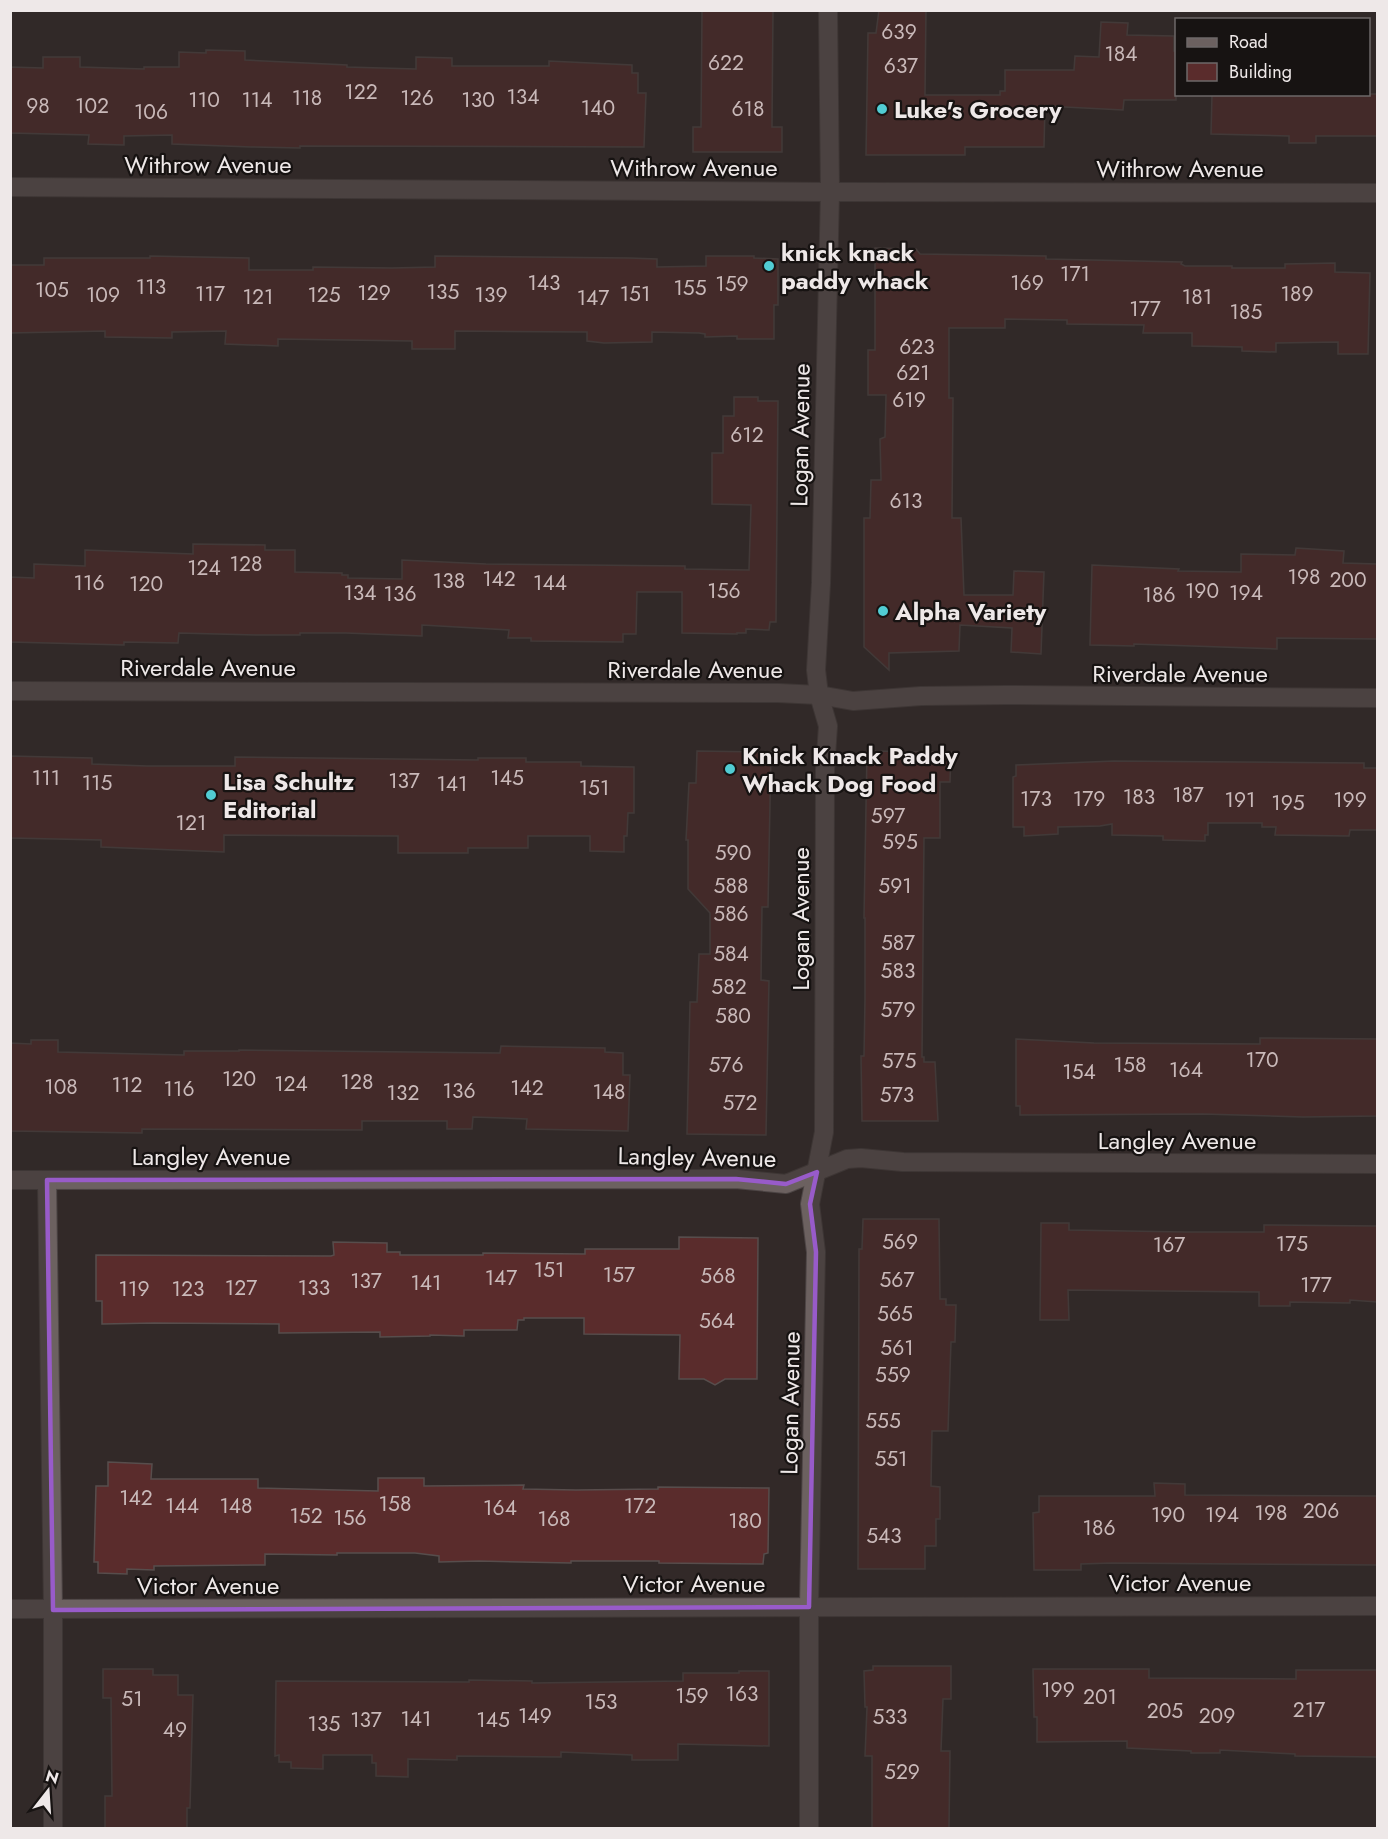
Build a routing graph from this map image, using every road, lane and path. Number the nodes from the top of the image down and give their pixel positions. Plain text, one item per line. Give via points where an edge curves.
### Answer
1 (828, 10) edge
2 (10, 187) edge
3 (830, 192) junction
4 (1377, 193) edge
5 (10, 691) edge
6 (819, 695) junction
7 (1377, 698) edge
8 (1377, 1164) edge
9 (817, 1172) junction
10 (10, 1180) edge
11 (47, 1180) junction
12 (809, 1606) junction
13 (1377, 1606) edge
14 (10, 1610) edge
15 (53, 1610) junction
16 (53, 1828) edge
17 (809, 1828) edge

1 - 3 street, Logan Avenue
2 - 3 street, Withrow Avenue
3 - 4 street, Withrow Avenue
3 - 6 street, Logan Avenue via 816,670
5 - 6 street, Riverdale Avenue
6 - 7 street, Riverdale Avenue via 853,701 995,695
6 - 9 street, Logan Avenue via 828,726 824,1132
8 - 9 street, Langley Avenue via 903,1162 861,1158 847,1159
9 - 11 street, Langley Avenue via 786,1184 736,1179
9 - 12 street, Logan Avenue via 810,1204 816,1252
10 - 11 street, Langley Avenue
11 - 15 street
12 - 13 street, Victor Avenue
12 - 15 street, Victor Avenue
12 - 17 street, Logan Avenue
14 - 15 street, Victor Avenue
15 - 16 street

